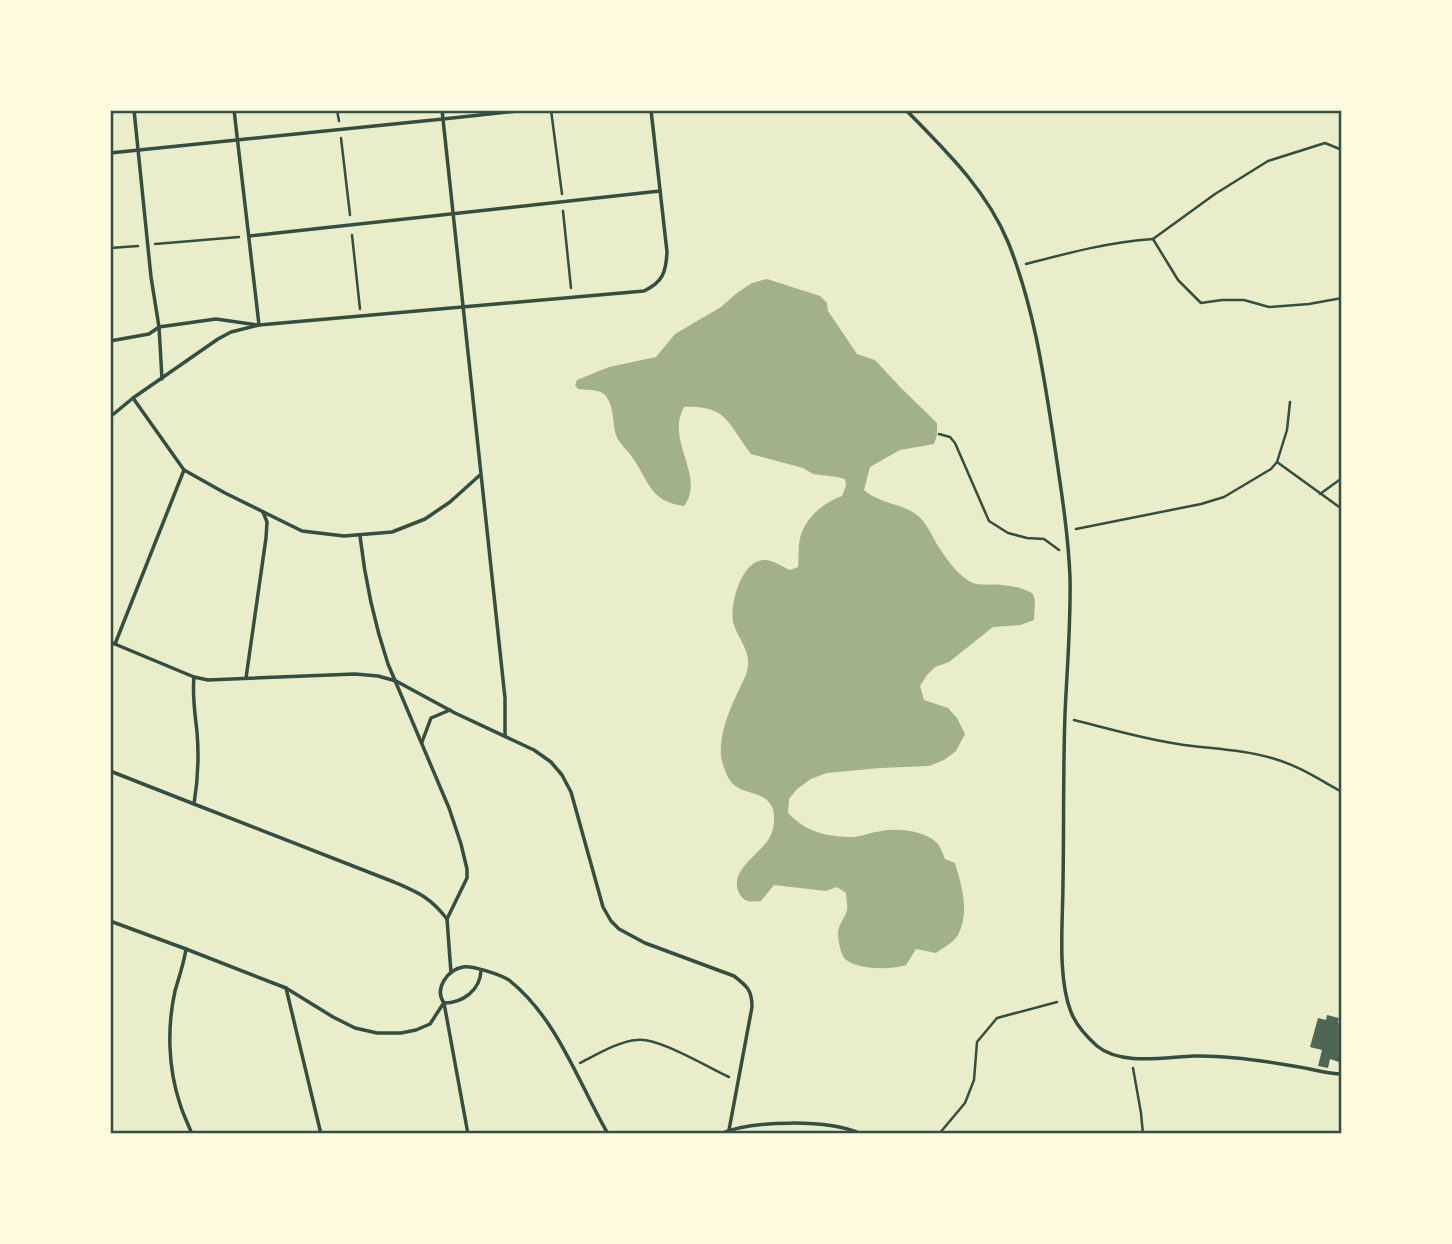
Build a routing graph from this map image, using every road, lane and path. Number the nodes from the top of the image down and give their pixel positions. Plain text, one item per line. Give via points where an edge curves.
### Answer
1 (134, 110) edge
2 (234, 110) edge
3 (442, 110) edge
4 (527, 110) edge
5 (551, 110) edge
6 (651, 110) edge
7 (905, 110) edge
8 (443, 119) junction
9 (340, 129) junction
10 (237, 139) junction
11 (137, 149) junction
12 (1342, 150) edge
13 (110, 153) edge
14 (660, 191) junction
15 (562, 201) junction
16 (454, 213) junction
17 (351, 225) junction
18 (249, 236) junction
19 (1153, 239) junction
20 (148, 245) junction
21 (110, 248) edge
22 (1017, 267) junction
23 (572, 298) junction
24 (1342, 298) edge
25 (464, 308) junction
26 (361, 317) junction
27 (259, 325) junction
28 (159, 327) junction
29 (110, 341) edge
30 (162, 379) junction
31 (133, 398) junction
32 (1290, 402) dead end
33 (110, 417) edge
34 (939, 434) dead end
35 (1277, 462) junction
36 (184, 470) junction
37 (481, 475) junction
38 (1342, 478) edge
39 (1320, 494) junction
40 (1342, 509) edge
41 (262, 512) junction
42 (1066, 531) junction
43 (360, 536) junction
44 (1068, 557) junction
45 (113, 643) edge
46 (194, 677) junction
47 (246, 678) junction
48 (396, 681) junction
49 (450, 710) junction
50 (1065, 717) junction
51 (505, 736) junction
52 (422, 742) junction
53 (110, 771) edge
54 (1342, 793) edge
55 (194, 804) junction
56 (447, 919) junction
57 (110, 921) edge
58 (186, 949) junction
59 (481, 971) junction
60 (451, 972) junction
61 (286, 988) junction
62 (1068, 1000) junction
63 (444, 1003) junction
64 (1131, 1058) junction
65 (573, 1067) junction
66 (1342, 1074) edge
67 (738, 1081) junction
68 (729, 1130) junction
69 (192, 1134) edge
70 (321, 1134) edge
71 (468, 1134) edge
72 (608, 1134) edge
73 (720, 1134) edge
74 (861, 1134) edge
75 (939, 1134) edge
76 (1143, 1134) edge

1 - 11 lane
2 - 10 lane
3 - 8 lane
4 - 8 lane
5 - 15 path
6 - 14 lane
7 - 22 lane via 965,171 989,205
8 - 9 lane
8 - 16 lane
9 - 10 lane
9 - 17 path
10 - 11 lane
10 - 18 lane
11 - 13 lane
11 - 20 lane
12 - 19 path via 1325,143 1268,161
14 - 15 lane
14 - 23 lane via 667,264 655,286
15 - 16 lane
15 - 23 path
16 - 17 lane
16 - 25 lane
17 - 18 lane
17 - 26 path
18 - 20 path
18 - 27 lane
19 - 22 path via 1098,246
19 - 24 path via 1178,280 1201,303 1244,300 1269,307
20 - 21 path
20 - 28 lane
22 - 42 lane via 1035,328
23 - 25 lane
25 - 26 lane
25 - 37 lane
26 - 27 lane
27 - 28 lane via 216,319
27 - 30 lane via 231,332
28 - 29 lane via 149,334
28 - 30 lane
30 - 31 lane
31 - 33 lane
31 - 36 lane
32 - 35 path
34 - 44 path via 955,443 989,522 1009,533 1044,539
35 - 39 path
35 - 42 path via 1224,497
36 - 41 lane
36 - 45 lane
37 - 43 lane via 425,519 393,532
37 - 51 lane
38 - 39 path
39 - 40 path
41 - 43 lane via 302,531
41 - 47 lane via 266,538
42 - 44 lane
43 - 48 lane via 372,611
44 - 50 lane
45 - 46 lane
46 - 47 lane
46 - 55 lane via 198,779
47 - 48 lane via 355,674
48 - 49 lane
48 - 52 lane
49 - 51 lane
49 - 52 lane via 431,718
50 - 54 path via 1181,745 1274,758
50 - 62 lane via 1062,928
51 - 67 lane via 534,750 562,775 571,792 603,907 614,924 645,943 734,976 746,985 752,1007
52 - 56 lane via 467,869
53 - 55 lane
55 - 56 lane via 425,896
56 - 60 lane
57 - 58 lane
58 - 61 lane
58 - 69 lane via 171,1017 170,1046 173,1077
59 - 60 lane via 462,967
59 - 63 lane via 475,990 465,998
59 - 65 lane via 507,979 525,995 546,1020
60 - 63 lane via 440,986
61 - 63 lane via 355,1028 377,1033 401,1033 430,1024
61 - 70 lane
62 - 64 lane via 1071,1014 1100,1049
62 - 75 path via 997,1018 977,1042 974,1080 965,1103
63 - 71 lane
64 - 66 lane via 1210,1057
64 - 76 path
65 - 67 path via 638,1039 664,1045
65 - 72 lane
67 - 68 lane
68 - 73 lane
68 - 74 lane via 809,1122

